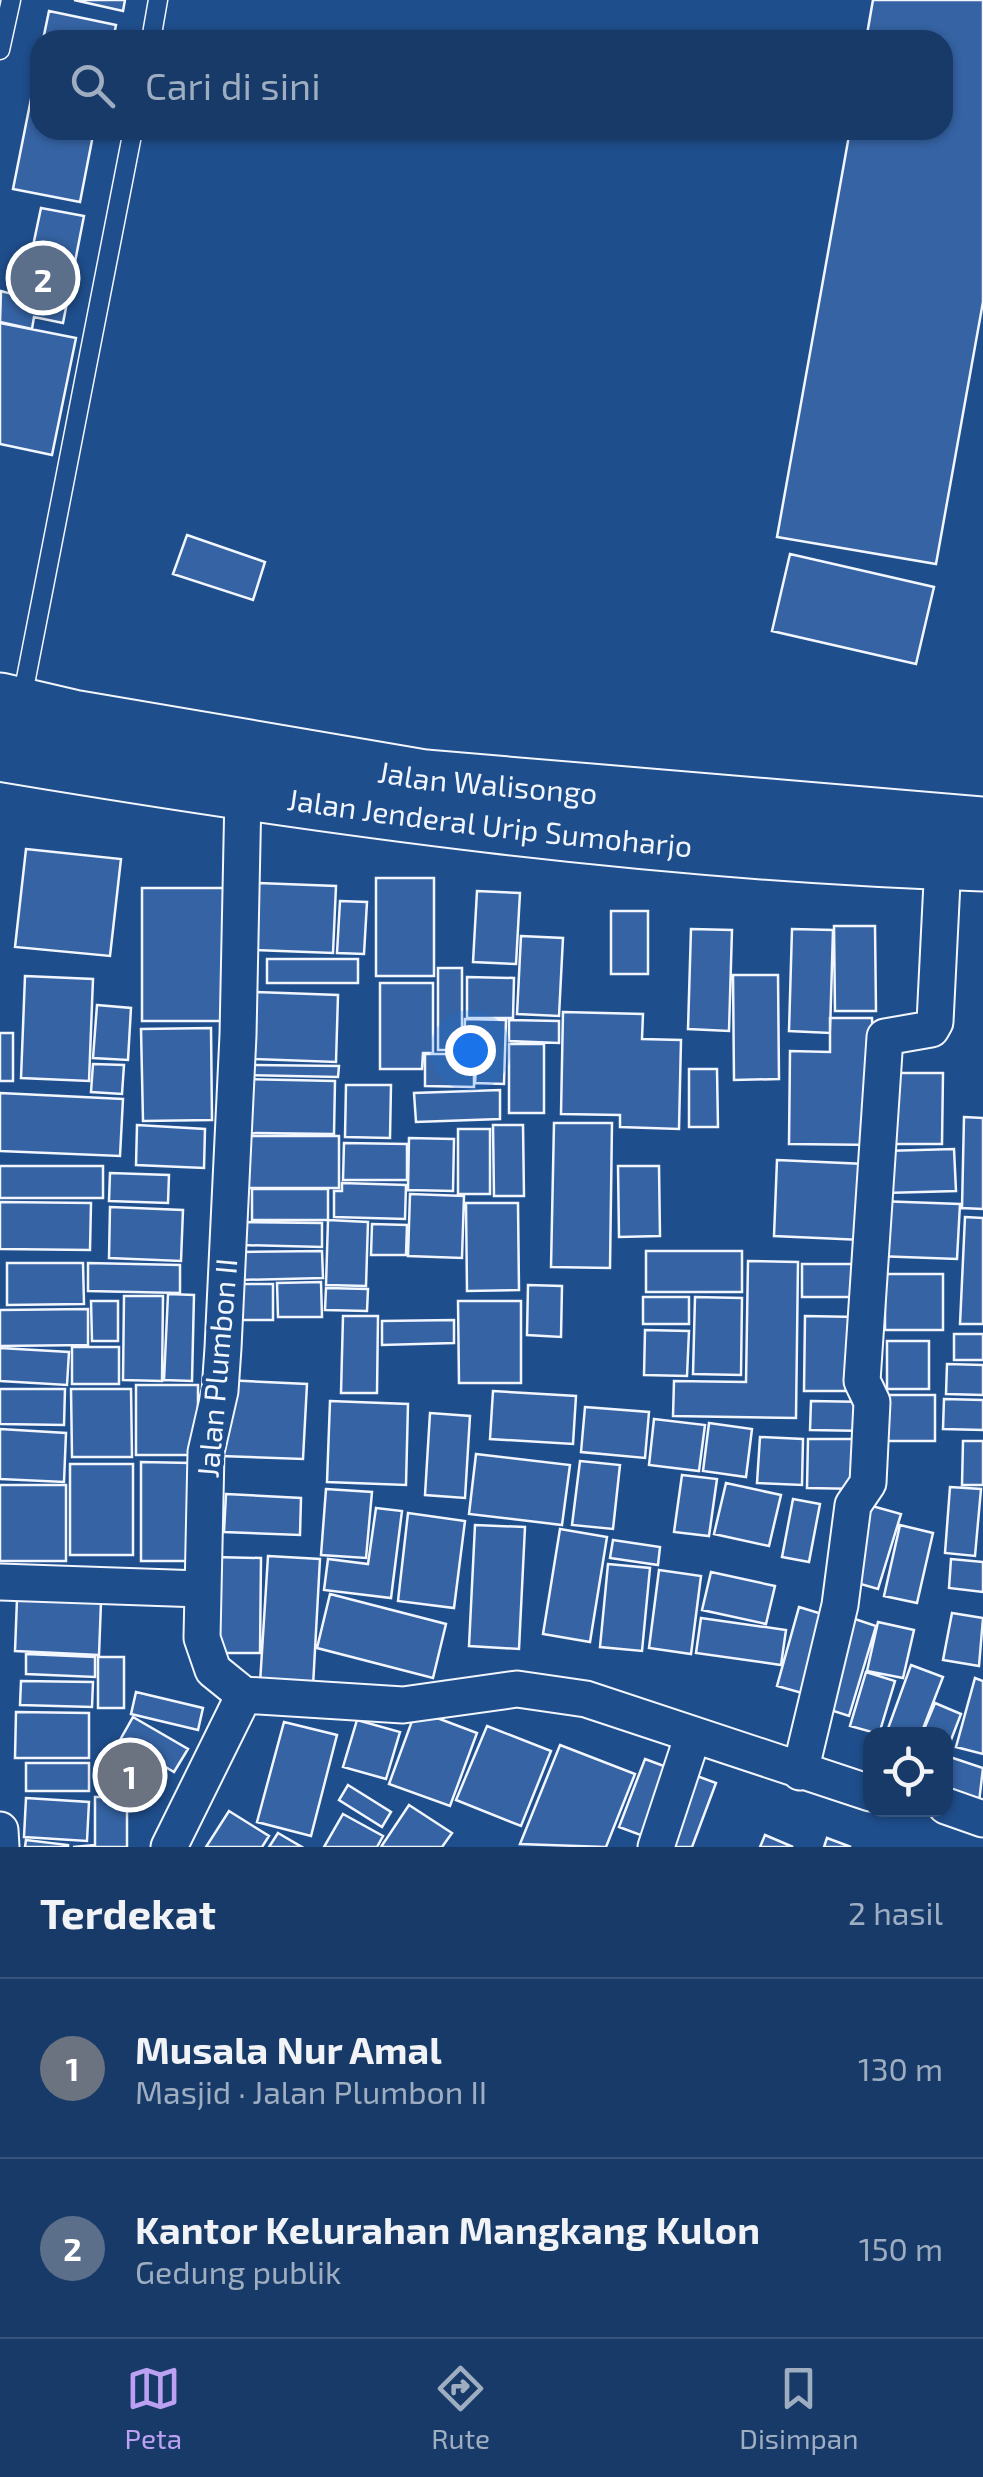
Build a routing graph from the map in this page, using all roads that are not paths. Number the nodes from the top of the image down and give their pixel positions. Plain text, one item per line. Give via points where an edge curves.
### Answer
1 (11, 0) edge
2 (158, 0) edge
3 (152, 30) edge
4 (0, 50) edge
5 (131, 140) edge
6 (7, 720) edge
7 (243, 794) junction
8 (525, 808) junction
9 (983, 825) edge
10 (963, 863) edge
11 (0, 1582) edge
12 (201, 1589) junction
13 (244, 1695) junction
14 (693, 1736) junction
15 (800, 1772) junction
16 (863, 1791) edge
17 (953, 1808) edge
18 (983, 1819) edge
19 (0, 1830) edge
20 (1, 1847) edge
21 (168, 1847) edge
22 (656, 1847) edge

1 - 4 lane
2 - 3 lane
5 - 6 lane
6 - 7 highway, Jalan Jenderal Urip Sumoharjo
6 - 8 highway, Jalan Walisongo via 425,778
7 - 8 highway, Jalan Jenderal Urip Sumoharjo
7 - 12 street, Jalan Plumbon II via 223,1348 206,1452
8 - 9 highway, Jalan Walisongo
8 - 10 highway, Jalan Jenderal Urip Sumoharjo via 820,858
10 - 15 street via 935,1022 918,1033 885,1036 862,1381 872,1402 868,1483 853,1505 840,1606
11 - 12 street
12 - 13 street, Jalan Plumbon II via 204,1652 213,1670
13 - 14 street via 403,1705 538,1690 586,1699
13 - 21 street
14 - 15 street
14 - 22 street
15 - 16 street
17 - 18 street
19 - 20 street

